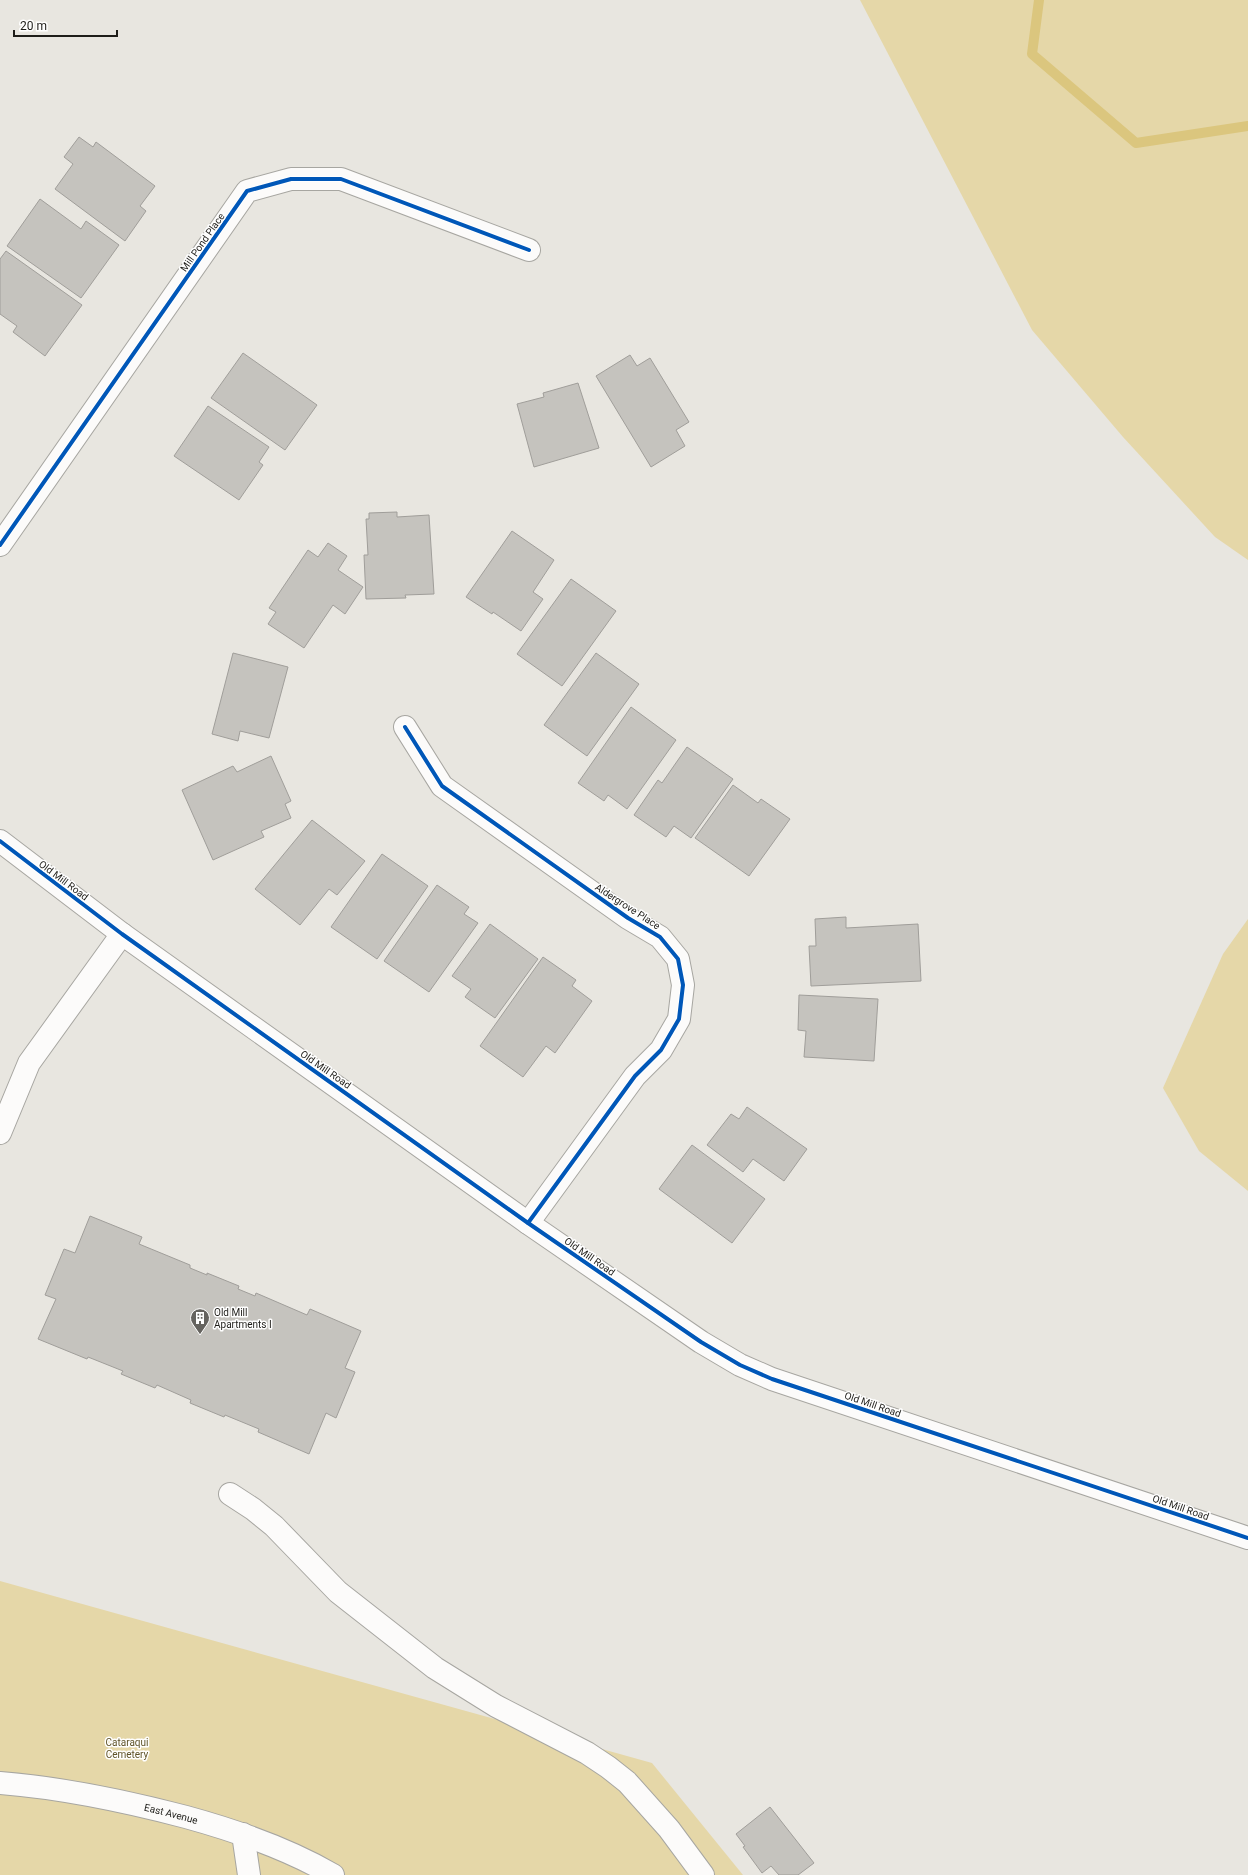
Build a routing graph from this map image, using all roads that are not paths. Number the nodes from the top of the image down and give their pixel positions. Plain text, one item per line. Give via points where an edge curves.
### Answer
1 (529, 250) dead end
2 (0, 546) edge
3 (405, 727) dead end
4 (0, 841) edge
5 (122, 934) junction
6 (0, 1133) edge
7 (528, 1223) junction
8 (230, 1494) dead end
9 (1248, 1538) edge
10 (0, 1783) edge
11 (243, 1834) junction
12 (249, 1875) edge
13 (333, 1875) edge
14 (703, 1875) edge

1 - 2 street, Mill Pond Place via 341,179 291,179 247,191
3 - 7 street, Aldergrove Place via 442,786 628,918 660,937 678,958 683,985 678,1019 661,1050 635,1076
4 - 5 street, Old Mill Road
5 - 6 street via 29,1063
5 - 7 street, Old Mill Road
7 - 9 street, Old Mill Road via 701,1342 740,1365
8 - 14 street via 274,1526 338,1592 407,1647 465,1688 587,1753 627,1782 669,1829
10 - 11 street, East Avenue via 97,1796
11 - 12 street
11 - 13 street, East Avenue via 286,1851

